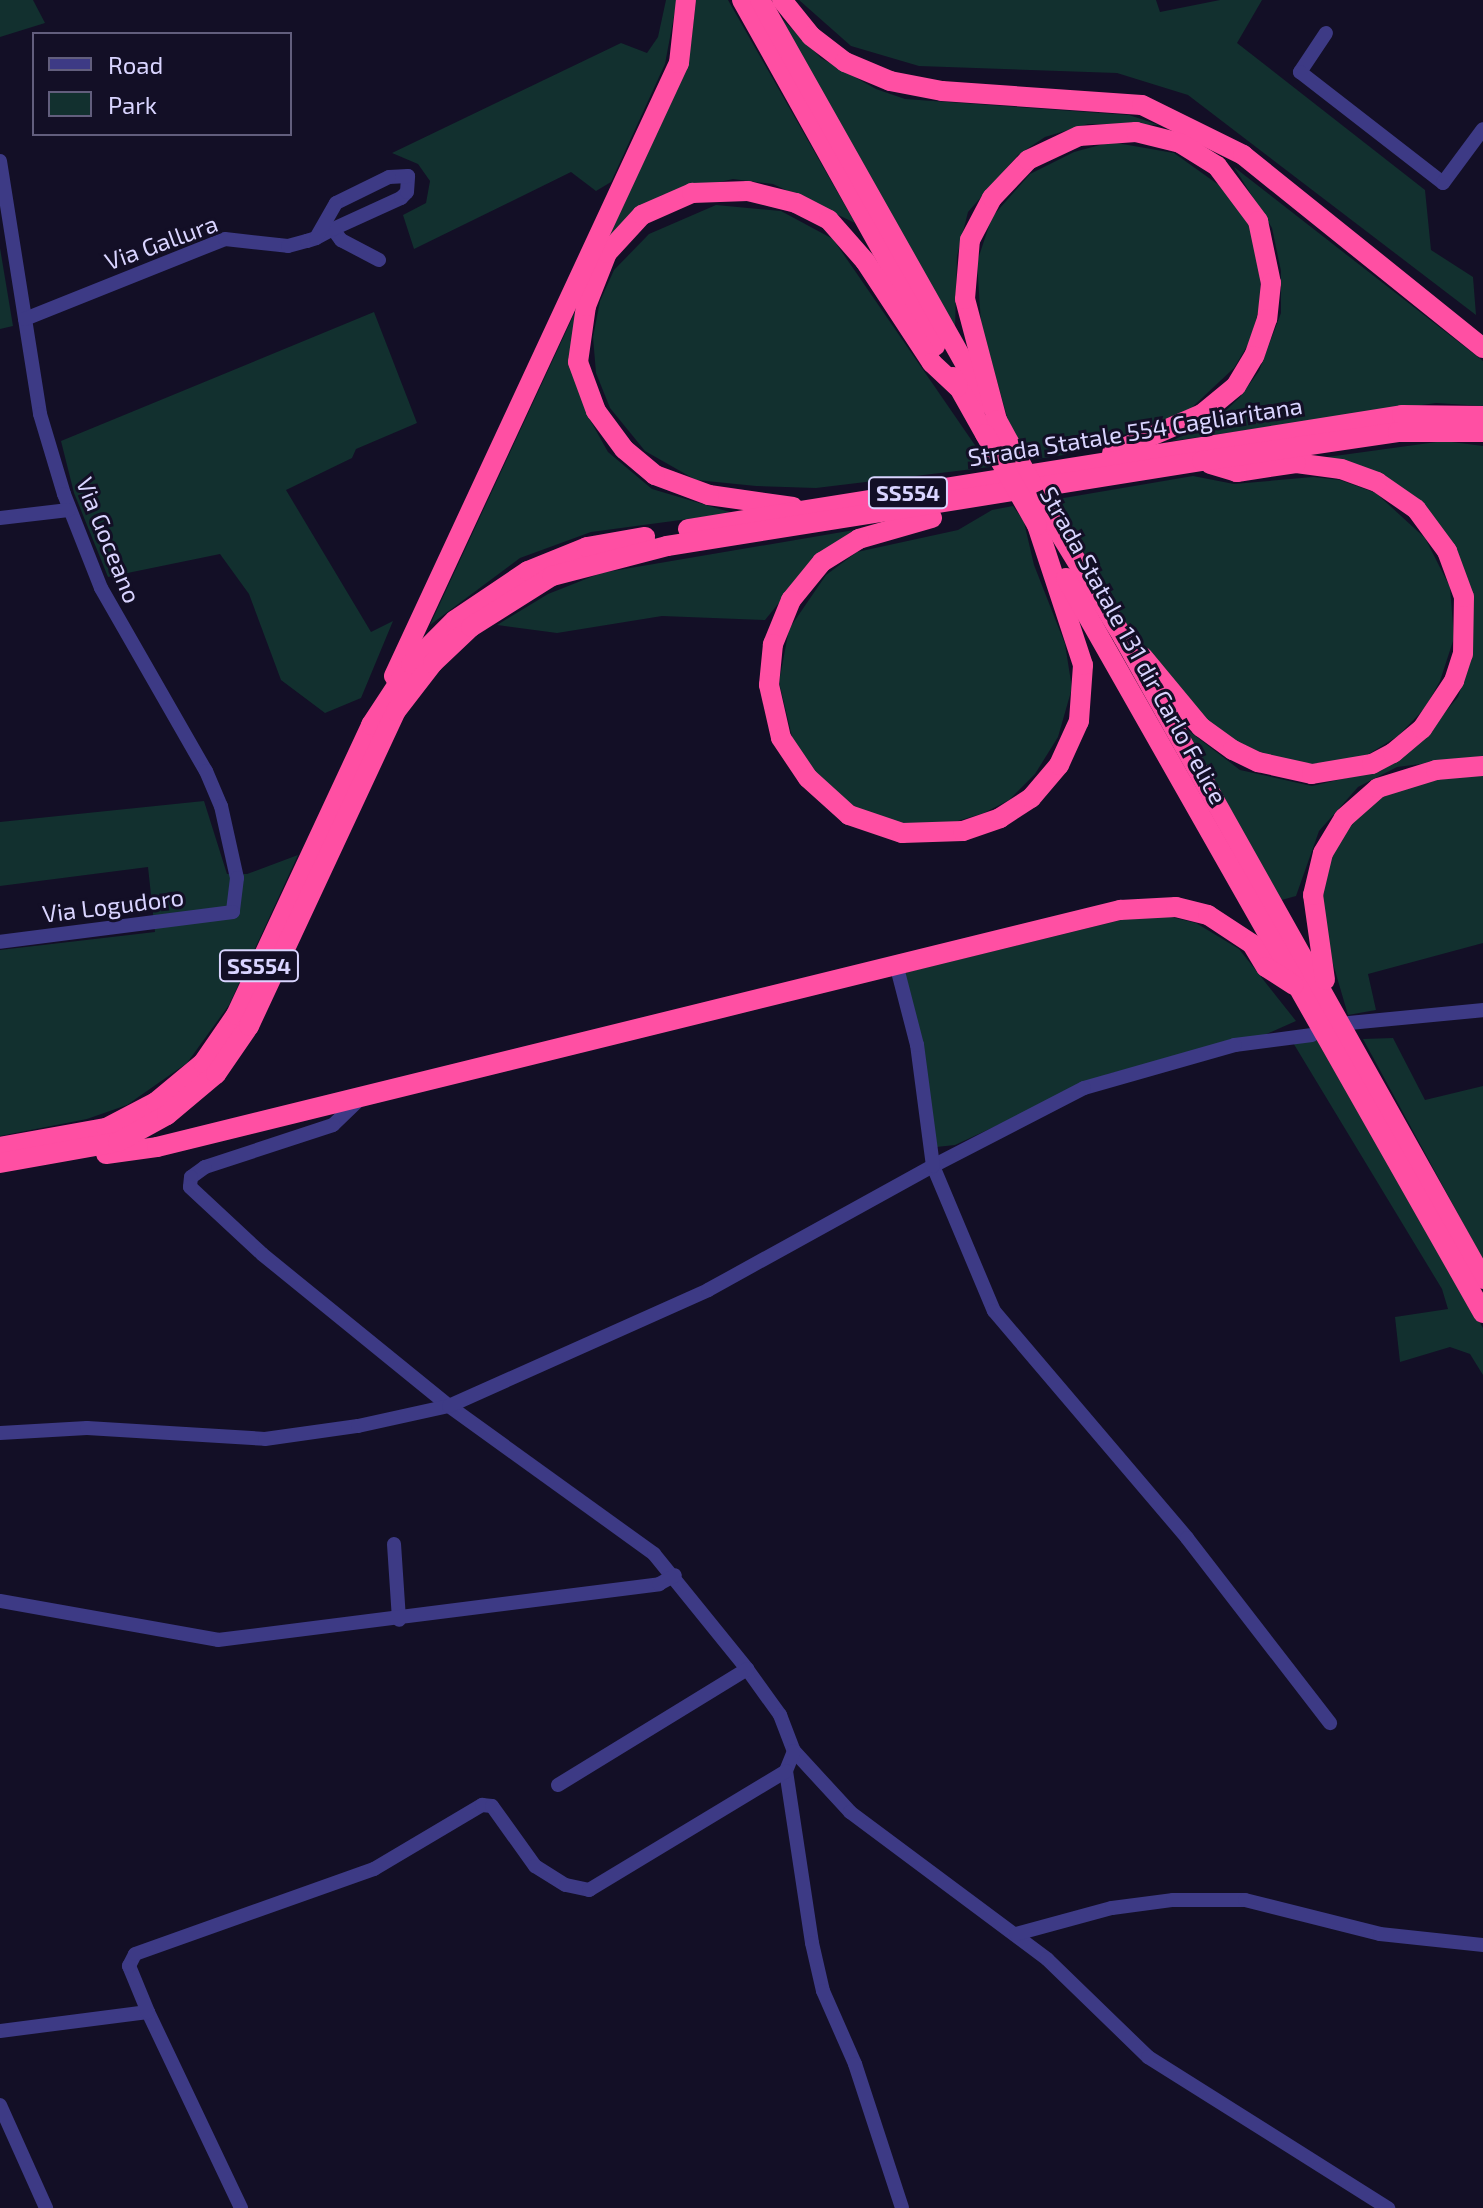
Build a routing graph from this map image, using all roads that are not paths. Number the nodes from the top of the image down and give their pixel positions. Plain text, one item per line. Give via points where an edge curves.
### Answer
1 (686, 0) edge
2 (742, 0) edge
3 (760, 0) edge
4 (782, 0) edge
5 (1326, 33) dead end
6 (1483, 129) edge
7 (0, 161) edge
8 (333, 229) junction
9 (316, 238) junction
10 (379, 260) dead end
11 (25, 319) junction
12 (1483, 348) edge
13 (958, 387) junction
14 (1483, 416) edge
15 (991, 427) junction
16 (1483, 432) edge
17 (1202, 461) junction
18 (1074, 467) junction
19 (963, 501) junction
20 (69, 510) junction
21 (801, 510) junction
22 (0, 518) edge
23 (1045, 523) junction
24 (1123, 637) junction
25 (387, 697) junction
26 (1483, 766) edge
27 (233, 912) joint
28 (0, 942) edge
29 (896, 964) junction
30 (1294, 985) junction
31 (1329, 999) junction
32 (1483, 1010) edge
33 (1349, 1023) dead end
34 (1312, 1035) dead end
35 (365, 1094) junction
36 (0, 1147) edge
37 (50, 1157) junction
38 (0, 1163) edge
39 (933, 1166) junction
40 (1483, 1279) edge
41 (1483, 1313) edge
42 (449, 1406) junction
43 (0, 1433) edge
44 (394, 1544) dead end
45 (675, 1575) junction
46 (0, 1601) edge
47 (399, 1620) junction
48 (747, 1669) junction
49 (1330, 1723) dead end
50 (794, 1751) junction
51 (786, 1771) junction
52 (558, 1785) dead end
53 (1016, 1934) junction
54 (1483, 1945) edge
55 (148, 2012) junction
56 (0, 2031) edge
57 (0, 2105) edge
58 (46, 2208) edge
59 (241, 2208) edge
60 (902, 2208) edge
61 (1388, 2208) edge

1 - 25 highway via 679,63
2 - 13 highway, Strada Statale 131 dir Carlo Felice
3 - 15 highway, Strada Statale 131 dir Carlo Felice
4 - 12 highway via 811,36 845,62 890,81 942,91 1142,105 1243,155
5 - 6 street via 1300,72 1443,183
7 - 11 street, Via Goceano
8 - 9 street, Via Gallura
8 - 9 street, Via Gallura via 401,198 408,176 389,177 336,203
8 - 10 street via 341,240
9 - 11 street, Via Gallura via 288,246 225,239
11 - 20 street, Via Goceano via 40,414
13 - 15 highway, Strada Statale 131 dir Carlo Felice
13 - 21 highway via 932,363 865,261 829,220 796,203 748,191 692,193 642,215 607,253 586,306 578,362 596,411 624,449 665,480 709,495
14 - 18 highway, Strada Statale 554 Cagliaritana / SS554 via 1402,415
15 - 18 highway via 965,299 970,240 992,198 1028,160 1079,136 1136,132 1180,143 1217,166 1258,221 1271,283 1267,319 1236,386 1202,414
15 - 23 highway, Strada Statale 131 dir Carlo Felice, bridge
16 - 17 highway, Strada Statale 554 Cagliaritana / SS554 via 1423,429
17 - 19 highway, SS554
17 - 24 highway via 1237,472 1296,463 1341,469 1377,482 1416,509 1447,551 1464,597 1463,654 1454,681 1422,729 1393,753 1341,771 1290,772 1245,756 1201,727
18 - 21 highway, Strada Statale 554 Cagliaritana / SS554
19 - 23 highway via 954,514 859,539 822,562 791,600 773,644 769,685 781,738 808,778 849,815 902,833 963,831 1000,818 1031,798 1059,765 1079,721 1083,665
19 - 37 highway, Strada Statale 554 Cagliaritana / SS554 via 626,554 552,576 488,614 433,663 396,711 249,1026 216,1074 167,1115 118,1142
20 - 22 street
20 - 27 street, Via Goceano via 101,588 211,783 237,878
21 - 25 highway, Strada Statale 554 Cagliaritana / SS554 via 587,547 538,566 455,620
23 - 24 highway, Strada Statale 131 dir Carlo Felice
23 - 30 highway, Strada Statale 131 dir Carlo Felice
24 - 31 highway, Strada Statale 131 dir Carlo Felice
25 - 36 highway, Strada Statale 554 Cagliaritana / SS554 via 236,1015 203,1063 156,1102 106,1128
26 - 31 highway via 1436,770 1378,788 1344,818 1323,853 1313,895
27 - 28 street, Via Logudoro
29 - 30 highway via 1120,910 1176,907 1228,926 1252,944 1266,967
29 - 35 highway
29 - 39 street via 917,1045
30 - 41 highway, Strada Statale 131 dir Carlo Felice
31 - 40 highway, Strada Statale 131 dir Carlo Felice
32 - 33 street
34 - 39 street via 1235,1045 1084,1088
35 - 37 highway via 157,1147
35 - 42 street via 333,1125 205,1167 191,1177 190,1187 262,1254
37 - 38 highway, Strada Statale 554 Cagliaritana / SS554
39 - 42 street via 708,1290
39 - 49 street via 994,1311 1187,1538
42 - 43 street via 265,1439 87,1428
42 - 45 street via 654,1554
44 - 47 street
45 - 47 street via 659,1584
45 - 48 street
46 - 47 street via 218,1640
48 - 50 street via 780,1715
48 - 52 street
50 - 51 street
50 - 53 street via 850,1812
51 - 55 street via 589,1890 566,1885 535,1866 492,1806 482,1805 374,1869 135,1954 129,1966
51 - 60 street via 823,1991 855,2064
53 - 54 street via 1112,1908 1173,1900 1245,1900 1380,1934
53 - 61 street via 1148,2057
55 - 56 street
55 - 59 street
57 - 58 street

